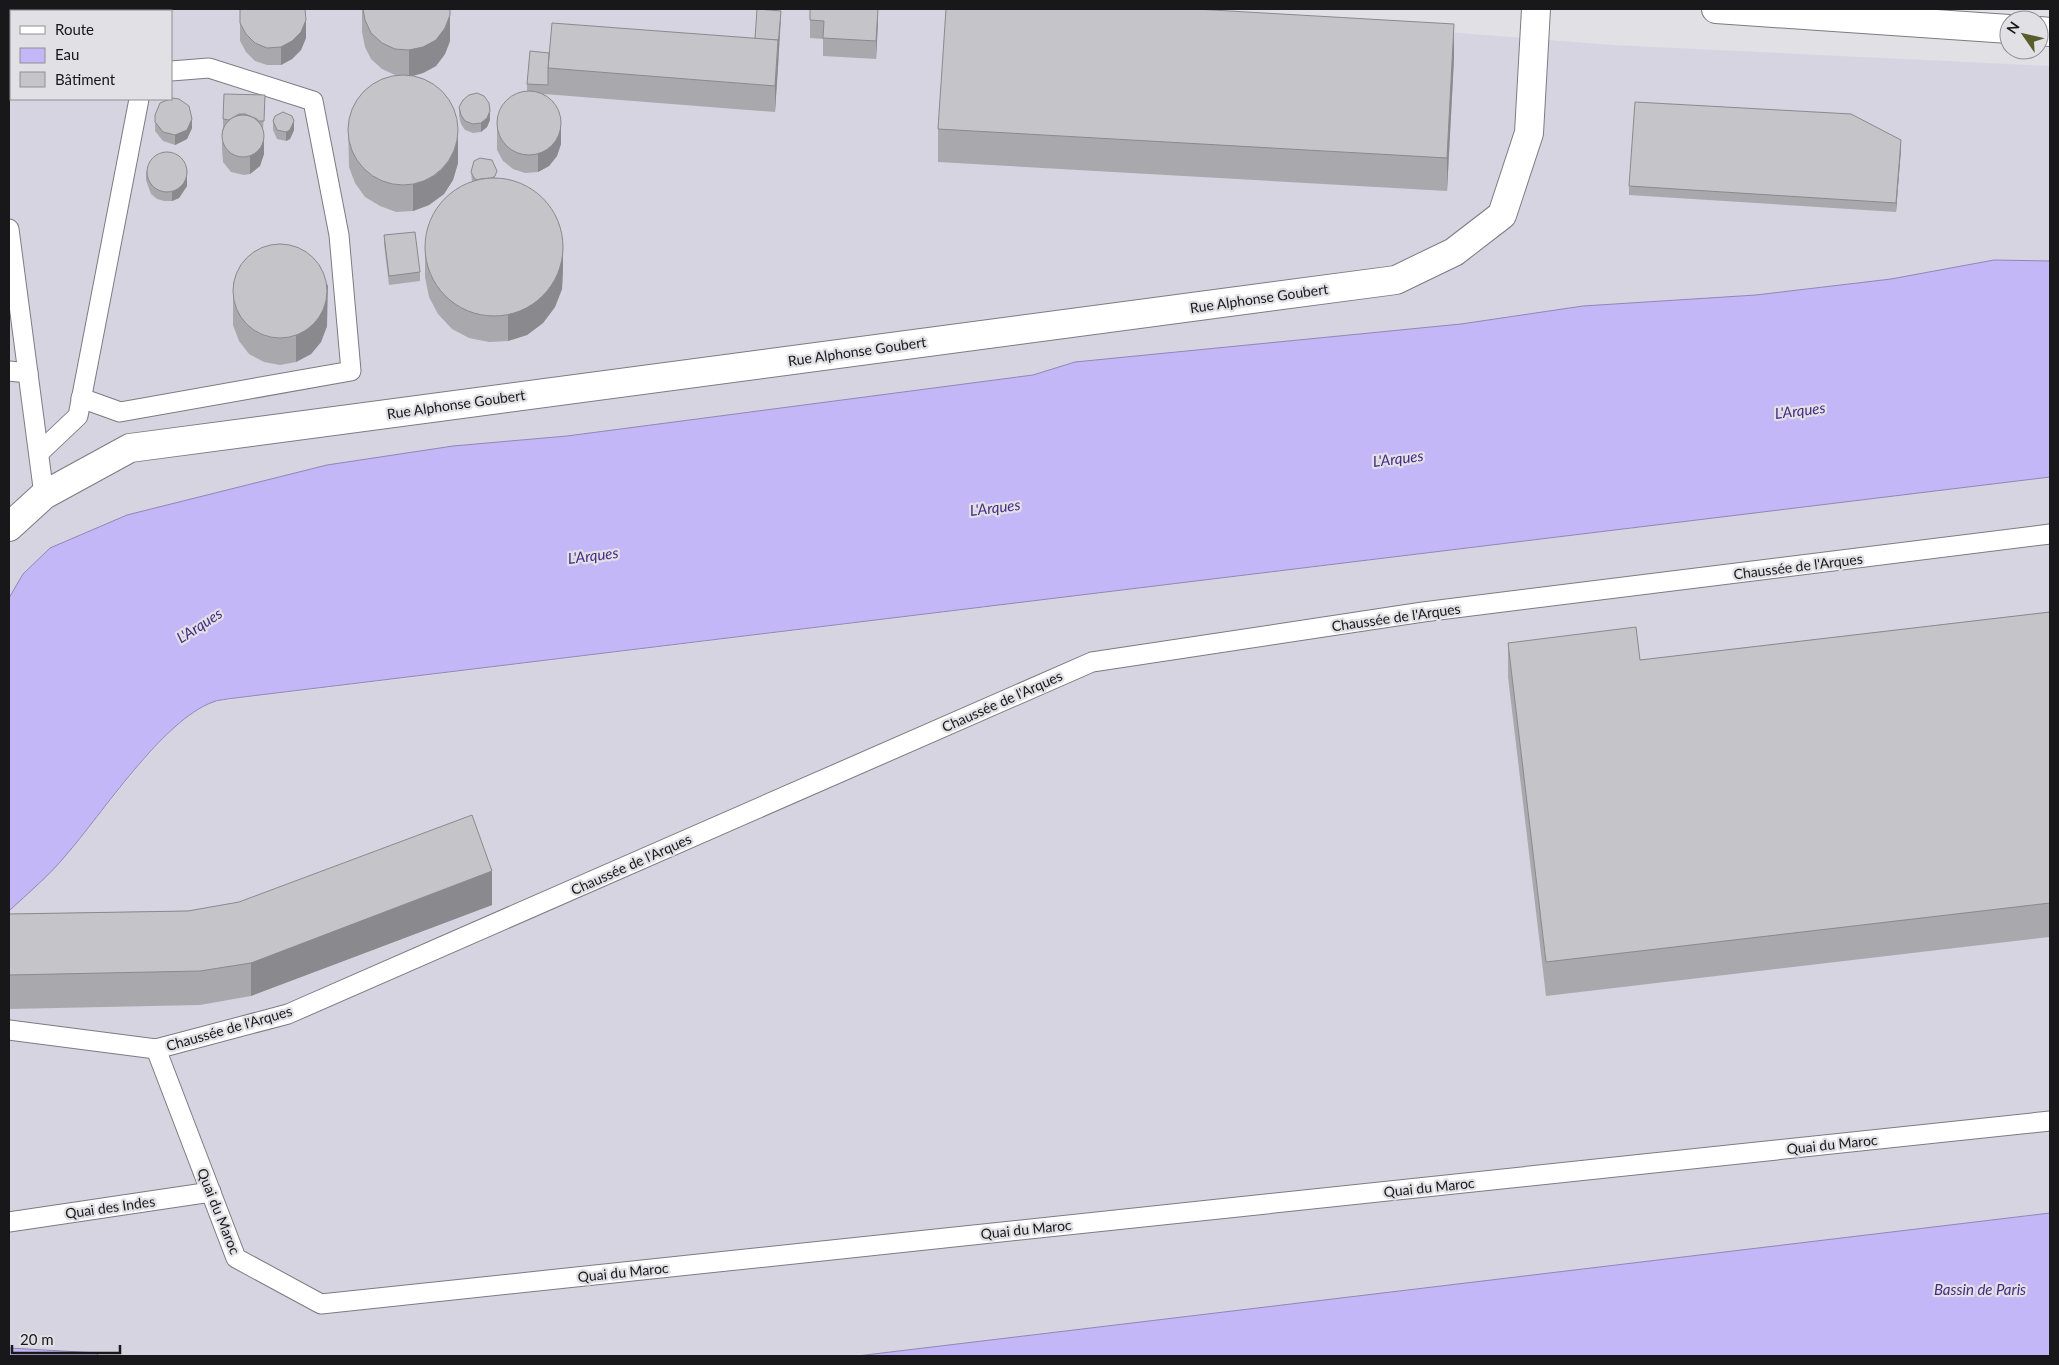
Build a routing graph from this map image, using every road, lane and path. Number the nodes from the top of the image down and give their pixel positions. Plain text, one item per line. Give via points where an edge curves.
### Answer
1 (1536, 9) edge
2 (1716, 9) edge
3 (1999, 28) edge
4 (172, 71) edge
5 (139, 100) edge
6 (9, 229) edge
7 (9, 371) edge
8 (28, 373) junction
9 (81, 398) junction
10 (39, 453) junction
11 (44, 495) junction
12 (9, 527) edge
13 (2050, 534) edge
14 (9, 1030) edge
15 (156, 1049) junction
16 (2050, 1121) edge
17 (211, 1192) junction
18 (9, 1222) edge

1 - 11 street, Rue Alphonse Goubert via 1529,133 1502,215 1454,252 1396,280 130,448
2 - 3 street
4 - 9 lane via 209,68 313,101 339,235 351,371 120,412
5 - 9 lane
6 - 8 lane
7 - 8 lane
8 - 10 lane
9 - 10 lane via 78,416
10 - 11 lane
11 - 12 street, Rue Alphonse Goubert
13 - 15 lane, Chaussée de l'Arques via 1423,612 1092,662 288,1014
14 - 15 lane, Chaussée de l'Arques
15 - 17 lane, Quai du Maroc
16 - 17 lane, Quai du Maroc via 321,1304 236,1258
17 - 18 lane, Quai des Indes

